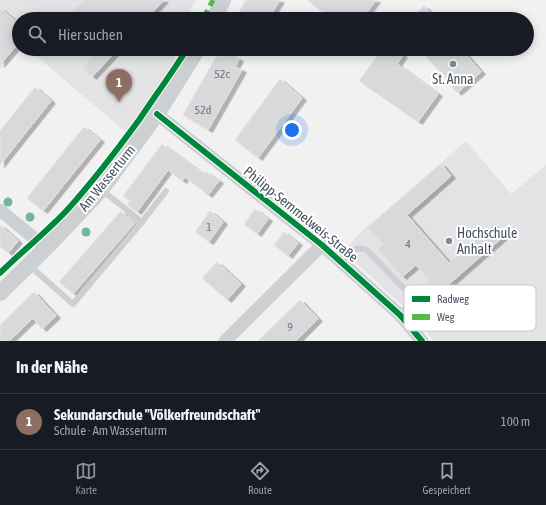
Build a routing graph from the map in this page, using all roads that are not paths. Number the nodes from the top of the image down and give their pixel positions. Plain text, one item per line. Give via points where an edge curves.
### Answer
1 (223, 0) edge
2 (217, 12) edge
3 (194, 56) edge
4 (157, 114) junction
5 (101, 190) junction
6 (166, 191) dead end
7 (0, 210) edge
8 (142, 222) junction
9 (322, 245) junction
10 (46, 248) junction
11 (340, 261) junction
12 (28, 265) junction
13 (404, 290) edge
14 (0, 293) edge
15 (404, 310) edge
16 (400, 315) junction
17 (404, 320) edge
18 (414, 331) edge
19 (225, 341) edge
20 (422, 341) edge

1 - 2 street
3 - 4 street, Am Wasserturm
4 - 5 street, Am Wasserturm
4 - 9 street, Philipp-Semmelweis-Straße
5 - 8 lane
5 - 10 street, Am Wasserturm
6 - 8 lane
7 - 10 street
8 - 12 lane via 73,304
9 - 11 street, Philipp-Semmelweis-Straße
9 - 19 street
10 - 12 street, Am Wasserturm
11 - 13 lane via 356,248 367,250
11 - 16 street, Philipp-Semmelweis-Straße
12 - 14 street, Am Wasserturm
15 - 16 lane
16 - 17 street, Philipp-Semmelweis-Straße
18 - 20 street, Philipp-Semmelweis-Straße

